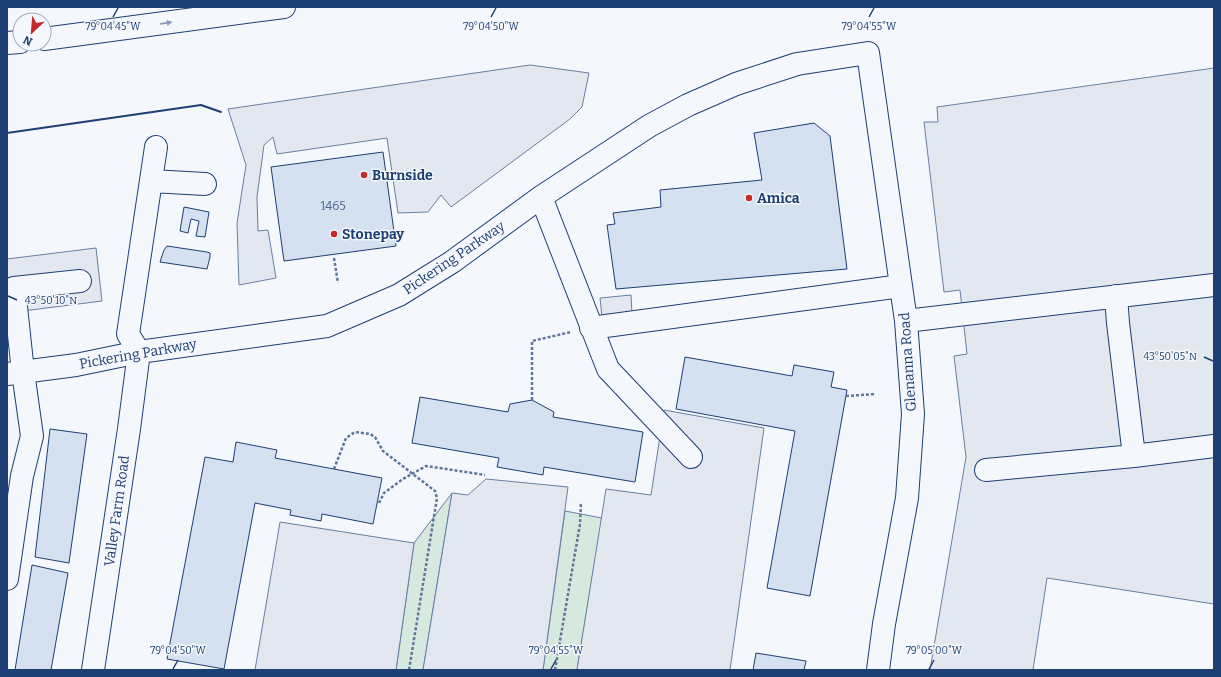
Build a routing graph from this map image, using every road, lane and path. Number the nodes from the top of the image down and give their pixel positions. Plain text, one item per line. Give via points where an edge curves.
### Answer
1 (284, 7) edge
2 (52, 38) edge
3 (868, 53) joint
4 (156, 147) dead end
5 (151, 181) junction
6 (205, 184) dead end
7 (541, 198) junction
8 (334, 258) dead end
9 (80, 281) dead end
10 (338, 283) dead end
11 (1214, 285) edge
12 (901, 286) junction
13 (1116, 296) junction
14 (906, 321) junction
15 (591, 328) junction
16 (139, 352) junction
17 (15, 373) edge
18 (876, 394) dead end
19 (846, 396) dead end
20 (532, 400) dead end
21 (1214, 446) edge
22 (1134, 456) junction
23 (691, 457) dead end
24 (334, 469) dead end
25 (986, 470) dead end
26 (413, 474) junction
27 (15, 475) edge
28 (485, 475) dead end
29 (581, 502) dead end
30 (379, 503) dead end
31 (7, 579) edge
32 (94, 670) edge
33 (409, 670) edge
34 (555, 670) edge
35 (878, 670) edge

2 -> 1 main road
3 - 7 main road, Pickering Parkway via 797,64 736,84 688,105 649,126
3 - 12 main road, Glenanna Road
4 - 5 main road
5 - 6 main road
5 - 16 main road via 128,334
7 - 15 main road
7 - 16 main road, Pickering Parkway via 464,254 399,295 328,326
8 - 10 path
9 - 17 main road via 14,288
11 - 13 main road
12 - 14 main road, Glenanna Road
12 - 15 main road
13 - 14 main road
13 - 22 main road
14 - 35 main road, Glenanna Road via 913,414 907,498
15 - 20 path via 532,341
15 - 23 main road via 608,369
16 - 17 main road, Pickering Parkway via 76,366
16 - 32 main road, Valley Farm Road
17 - 27 main road via 32,436
18 - 19 path
21 - 22 main road
22 - 25 main road
24 - 26 path via 346,438 355,432 376,437 383,450
26 - 28 path via 426,466
26 - 30 path via 384,493
26 - 33 path via 434,491 437,498
27 - 31 main road
29 - 34 path via 580,524

